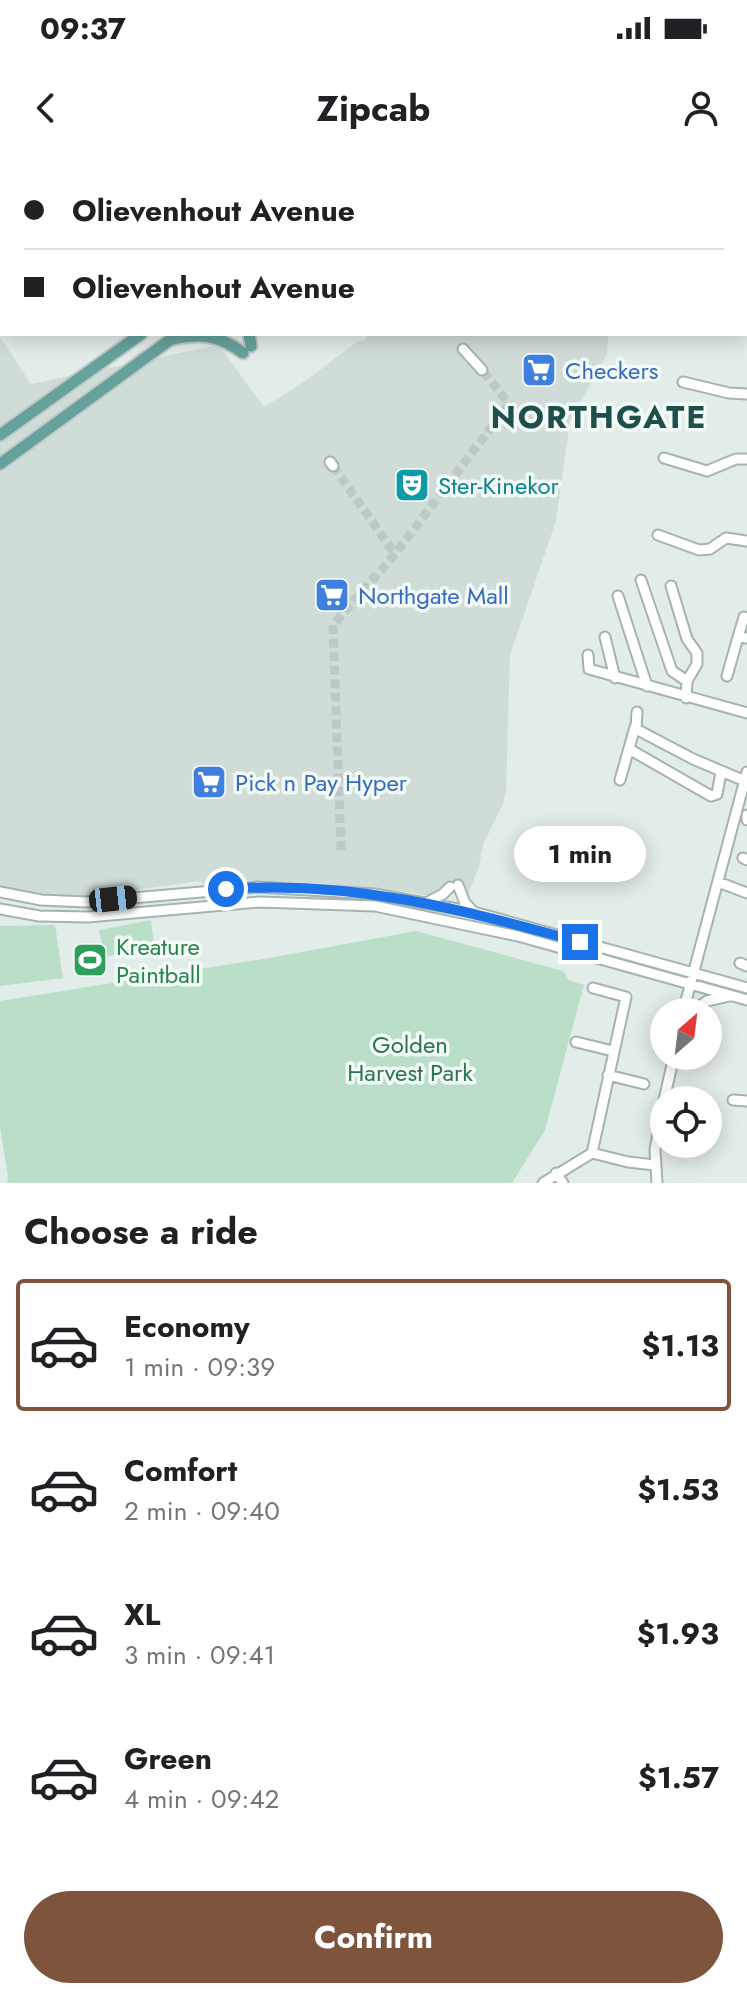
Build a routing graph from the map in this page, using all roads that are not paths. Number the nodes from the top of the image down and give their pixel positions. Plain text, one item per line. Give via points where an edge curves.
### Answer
1 (138, 336) edge
2 (211, 336) edge
3 (173, 337) edge
4 (248, 344) edge
5 (463, 349) dead end
6 (482, 370) tunnel mouth
7 (683, 382) dead end
8 (747, 394) edge
9 (0, 435) edge
10 (664, 458) dead end
11 (747, 459) edge
12 (0, 464) edge
13 (658, 535) dead end
14 (747, 541) edge
15 (641, 580) dead end
16 (671, 586) dead end
17 (618, 596) dead end
18 (744, 617) dead end
19 (605, 637) dead end
20 (743, 638) edge
21 (588, 655) dead end
22 (727, 676) dead end
23 (615, 678) junction
24 (687, 681) junction
25 (647, 686) junction
26 (686, 698) junction
27 (637, 712) dead end
28 (747, 713) edge
29 (635, 727) junction
30 (629, 749) junction
31 (721, 772) junction
32 (746, 776) edge
33 (620, 780) dead end
34 (718, 882) junction
35 (0, 892) edge
36 (747, 893) edge
37 (428, 902) junction
38 (0, 909) edge
39 (474, 912) junction
40 (693, 973) junction
41 (690, 984) junction
42 (593, 988) dead end
43 (747, 988) edge
44 (732, 996) junction
45 (686, 998) edge
46 (722, 998) edge
47 (747, 1000) edge
48 (576, 1042) dead end
49 (613, 1051) junction
50 (608, 1075) junction
51 (644, 1084) dead end
52 (733, 1100) dead end
53 (747, 1101) edge
54 (592, 1153) junction
55 (656, 1158) edge
56 (655, 1165) junction
57 (556, 1173) junction
58 (543, 1183) edge
59 (563, 1183) edge
60 (657, 1183) edge

1 - 9 main road
2 - 4 main road
3 - 12 main road
5 - 6 street
7 - 8 street
10 - 11 street via 707,471
13 - 14 street via 699,550 726,538
15 - 24 street via 672,671
16 - 24 street via 687,639 697,653
17 - 25 street
18 - 20 street
19 - 23 street
20 - 22 street
21 - 23 street via 589,669
23 - 25 street
24 - 26 street
25 - 26 street
26 - 28 street
27 - 29 street
29 - 30 street
29 - 31 street
30 - 31 street via 711,796 717,794
30 - 33 street
31 - 32 street
32 - 34 street
34 - 36 street
34 - 40 street
35 - 37 street via 86,902 283,887
37 - 39 street
37 - 39 street via 454,886
38 - 41 street via 88,917 260,902 375,906 518,936
39 - 40 street
40 - 41 street
40 - 43 street
41 - 44 street
41 - 45 street
42 - 49 street via 626,997
44 - 46 street
44 - 47 street
48 - 49 street
49 - 50 street
50 - 51 street
50 - 54 street
52 - 53 street
54 - 56 street
54 - 57 street
55 - 56 street
56 - 60 street
57 - 58 street
57 - 59 street

